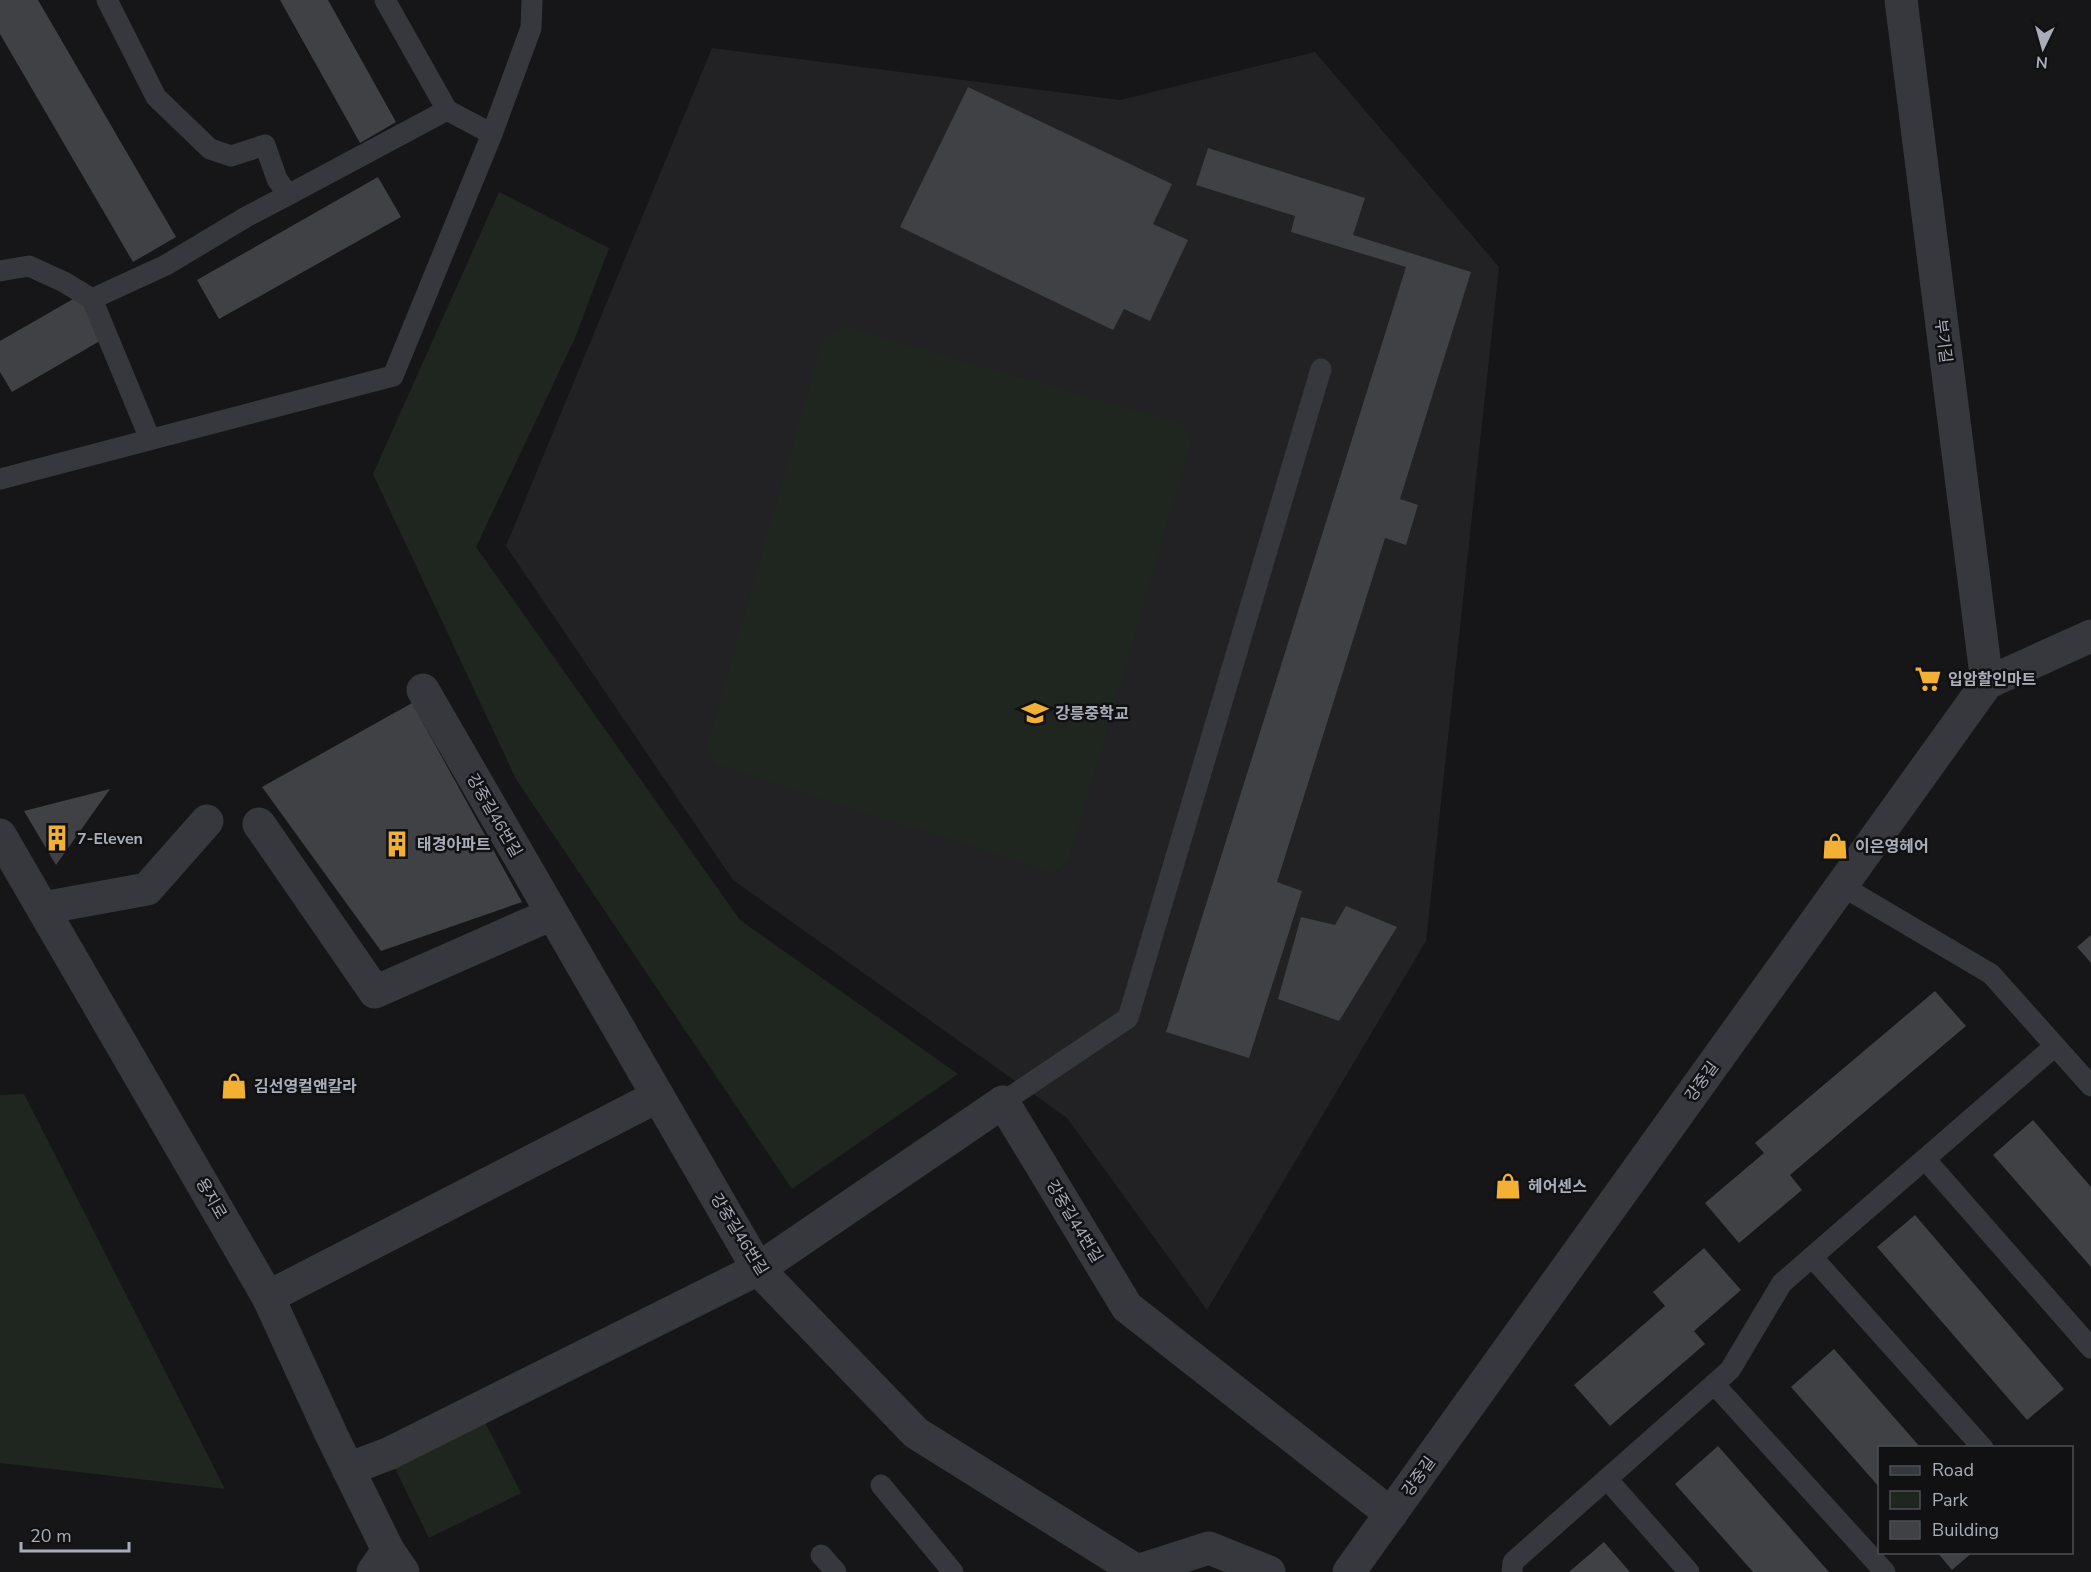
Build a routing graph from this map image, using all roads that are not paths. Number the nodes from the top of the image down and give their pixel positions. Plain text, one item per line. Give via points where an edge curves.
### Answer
1 (106, 0) edge
2 (385, 0) edge
3 (532, 0) edge
4 (1901, 0) edge
5 (447, 110) junction
6 (492, 134) junction
7 (288, 195) junction
8 (0, 271) edge
9 (92, 299) junction
10 (1321, 369) dead end
11 (150, 439) junction
12 (0, 479) edge
13 (2091, 636) edge
14 (1988, 683) junction
15 (423, 690) dead end
16 (207, 821) dead end
17 (259, 824) dead end
18 (0, 835) edge
19 (1842, 886) junction
20 (43, 908) junction
21 (552, 914) junction
22 (2055, 1046) junction
23 (2091, 1086) edge
24 (658, 1096) junction
25 (1003, 1102) junction
26 (1925, 1159) junction
27 (1812, 1257) junction
28 (758, 1269) junction
29 (268, 1297) junction
30 (2091, 1348) edge
31 (1714, 1384) junction
32 (1981, 1446) edge
33 (348, 1469) junction
34 (1607, 1479) junction
35 (881, 1485) dead end
36 (1391, 1514) junction
37 (821, 1555) dead end
38 (388, 1565) edge
39 (837, 1572) edge
40 (953, 1572) edge
41 (1269, 1572) edge
42 (1349, 1572) edge
43 (1512, 1572) edge
44 (1689, 1572) edge
45 (1885, 1572) edge

1 - 7 lane via 156,97 210,149 231,156 265,145 277,179
2 - 5 lane
3 - 6 lane via 531,28
4 - 14 street, 부기길
5 - 6 lane
5 - 7 lane
6 - 11 lane via 393,376
7 - 9 lane via 166,265
8 - 9 lane via 29,266
9 - 11 lane
10 - 25 lane via 1128,1017
11 - 12 lane
13 - 14 street, 강중길
14 - 19 street, 강중길
15 - 21 street, 강중길46번길
16 - 20 street via 147,889
17 - 21 street via 375,993
18 - 20 street, 용지로
19 - 22 lane via 1991,974
19 - 36 street, 강중길
20 - 29 street, 용지로
21 - 24 street, 강중길46번길
22 - 23 lane
22 - 26 lane
24 - 28 street, 강중길46번길
24 - 29 street
25 - 28 street
25 - 36 street, 강중길44번길 via 1127,1307
26 - 27 lane
26 - 30 lane
27 - 31 lane via 1782,1284 1730,1370
27 - 32 lane
28 - 33 street via 388,1454
28 - 41 street, 강중길46번길 via 916,1433 1137,1571 1209,1548
29 - 33 street, 용지로
31 - 34 lane
31 - 45 lane
33 - 38 street, 용지로
34 - 43 lane via 1513,1562
34 - 44 lane
35 - 40 lane
36 - 42 street, 강중길
37 - 39 lane

